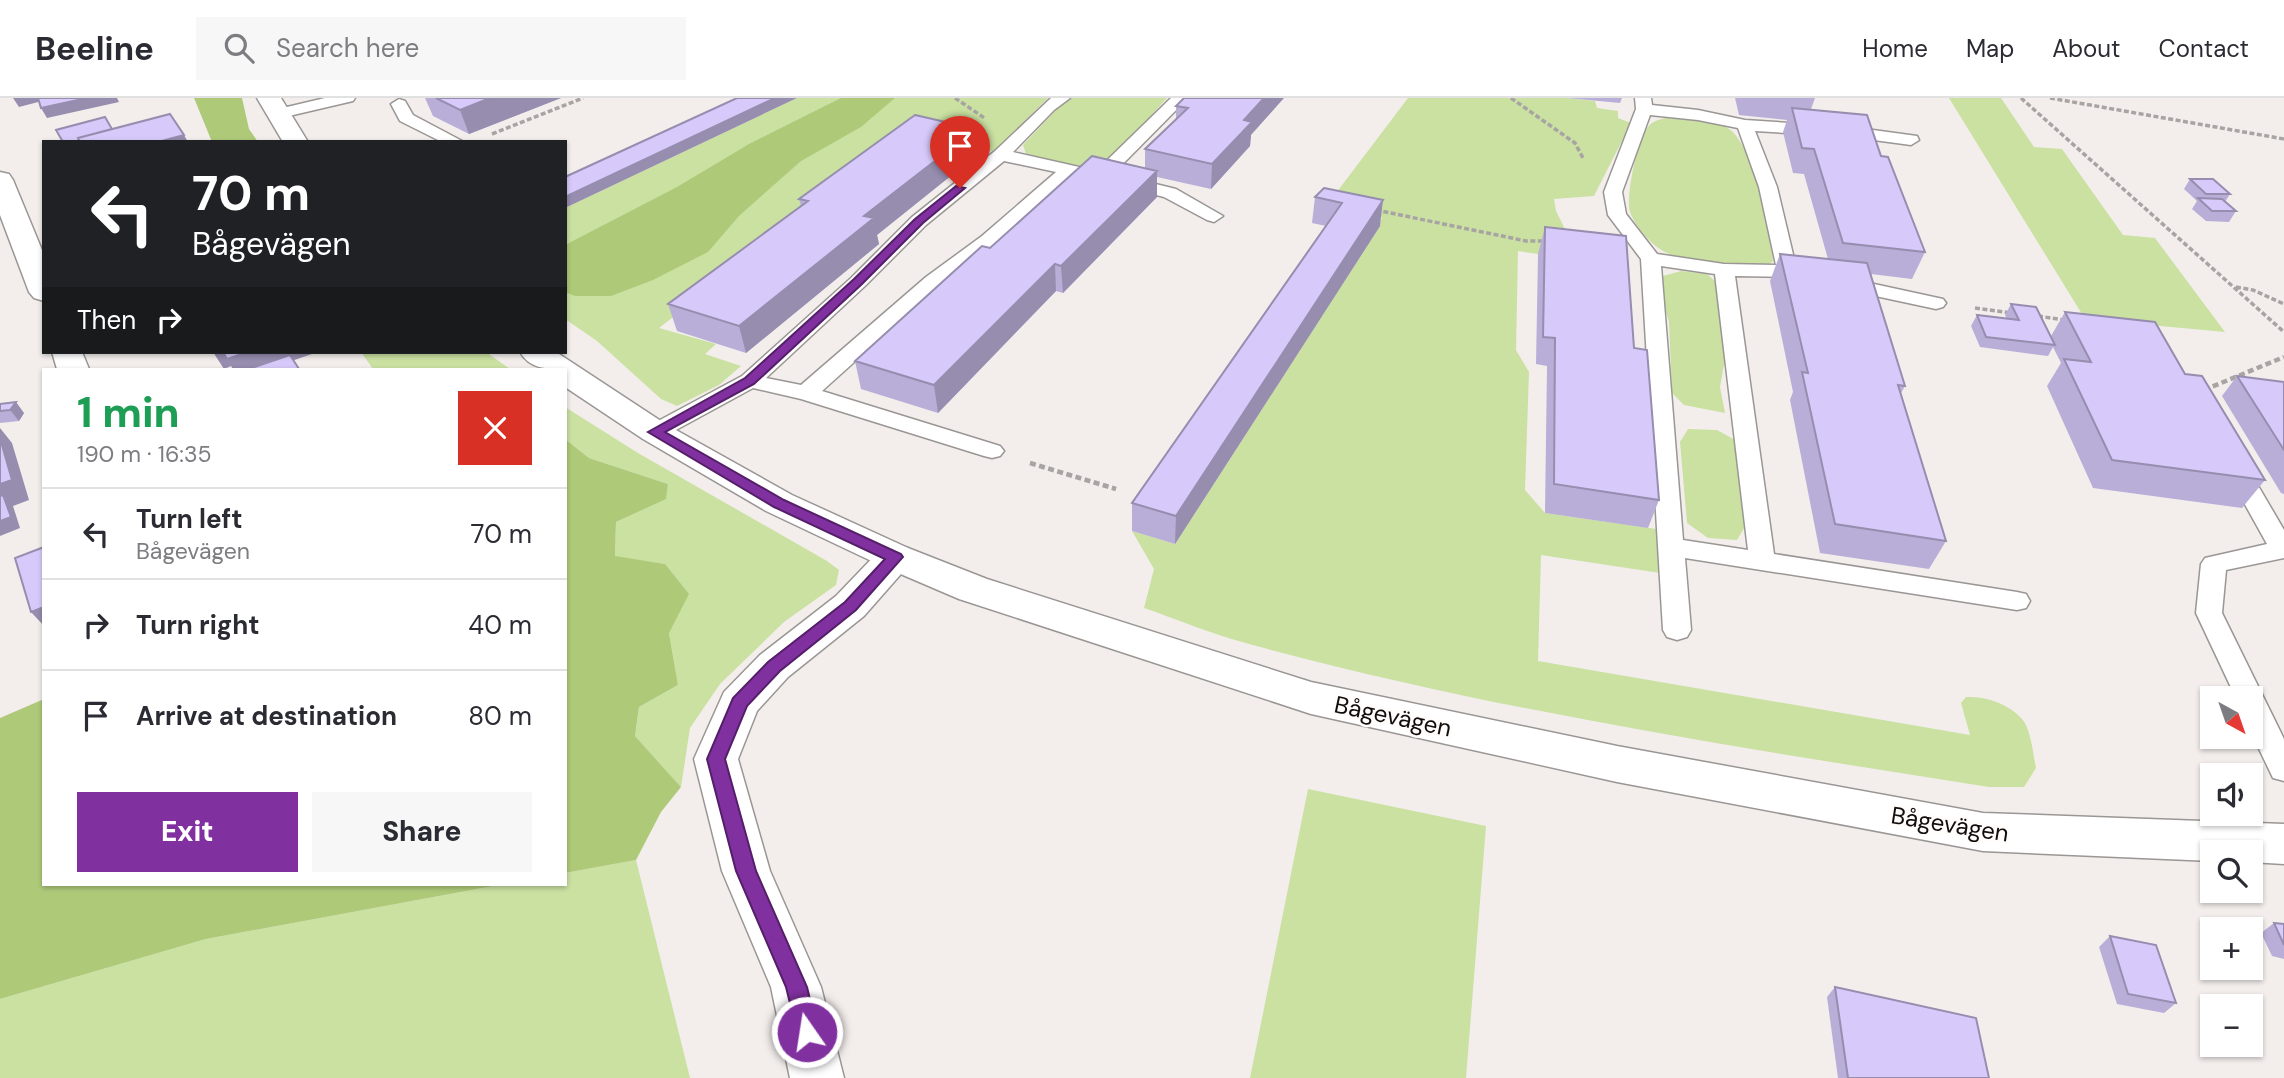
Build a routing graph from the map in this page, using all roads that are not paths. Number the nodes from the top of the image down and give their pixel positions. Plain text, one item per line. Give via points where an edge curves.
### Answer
1 (347, 98) edge
2 (1062, 98) edge
3 (1180, 98) edge
4 (398, 101) edge
5 (1643, 104) edge
6 (273, 106) edge
7 (1698, 106) edge
8 (1745, 125) junction
9 (295, 140) edge
10 (452, 140) edge
11 (1911, 140) dead end
12 (1001, 155) junction
13 (1068, 171) junction
14 (1101, 176) junction
15 (0, 180) edge
16 (1214, 216) dead end
17 (1651, 259) junction
18 (1724, 270) junction
19 (1787, 271) junction
20 (42, 288) edge
21 (1936, 303) road end
22 (538, 354) edge
23 (559, 368) edge
24 (567, 373) edge
25 (750, 381) junction
26 (806, 393) junction
27 (2195, 394) edge
28 (655, 432) junction
29 (992, 451) road end
30 (1671, 547) junction
31 (2283, 549) edge
32 (895, 557) junction
33 (1762, 561) junction
34 (2017, 601) dead end
35 (1677, 630) dead end
36 (2244, 686) edge
37 (2263, 726) edge
38 (2284, 769) edge
39 (2284, 845) edge
40 (817, 1078) edge

1 - 6 lane
2 - 12 lane
3 - 14 lane
4 - 10 lane via 406,118
5 - 7 lane
5 - 17 lane via 1613,192 1617,215
6 - 9 street
7 - 8 lane
8 - 11 lane
8 - 19 lane via 1768,187
12 - 13 lane
12 - 25 lane via 919,221
13 - 14 lane
13 - 26 lane
14 - 16 lane via 1170,193
15 - 20 street
17 - 18 lane
17 - 30 lane
18 - 19 lane
18 - 33 lane
19 - 21 lane
22 - 23 street
24 - 28 street, Bågevägen
25 - 26 lane
25 - 28 lane
26 - 29 lane
27 - 31 lane
28 - 32 street, Bågevägen via 779,503
30 - 33 lane
30 - 35 lane
31 - 36 lane via 2214,564 2210,613
32 - 39 street, Bågevägen via 986,594 1311,698 1617,765 1983,832
32 - 40 street via 850,606 774,666 739,703 716,759 746,871 796,987
33 - 34 lane
37 - 38 lane

